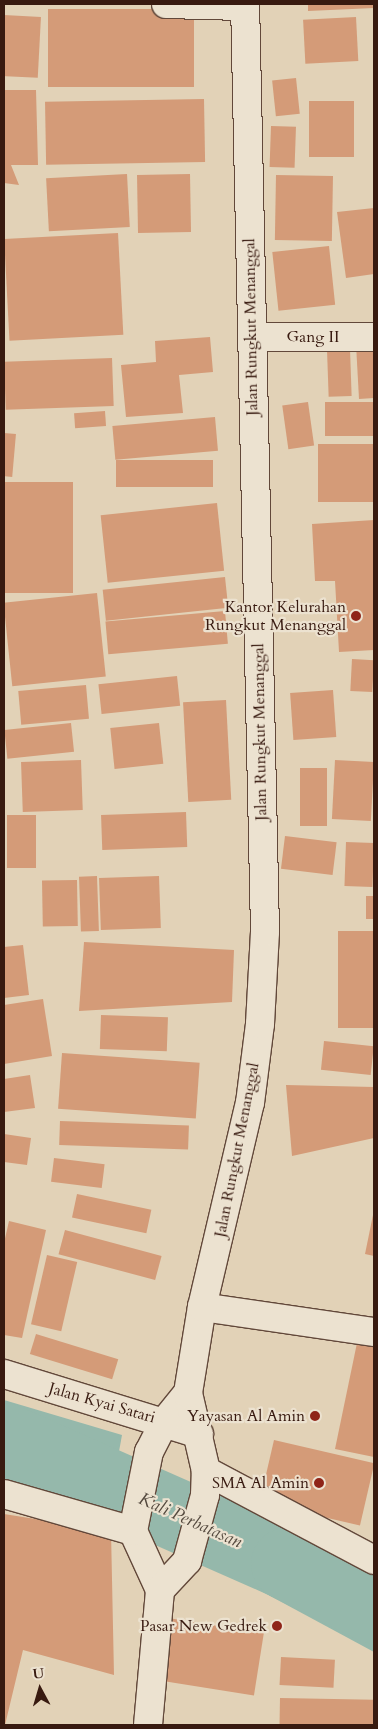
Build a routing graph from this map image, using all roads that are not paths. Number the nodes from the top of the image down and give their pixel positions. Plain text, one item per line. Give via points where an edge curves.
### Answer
1 (166, 4) edge
2 (245, 5) edge
3 (252, 337) junction
4 (374, 337) edge
5 (202, 1307) junction
6 (374, 1332) edge
7 (4, 1374) edge
8 (188, 1393) junction
9 (165, 1421) junction
10 (199, 1434) junction
11 (205, 1483) junction
12 (4, 1494) edge
13 (136, 1519) junction
14 (374, 1560) edge
15 (160, 1590) junction
16 (148, 1725) edge

1 - 2 main road
2 - 3 main road, Jalan Rungkut Menanggal
3 - 4 main road, Gang II
3 - 5 main road, Jalan Rungkut Menanggal via 265,932 250,1103
5 - 6 main road
5 - 8 main road, Jalan Rungkut Menanggal
7 - 9 main road, Jalan Kyai Satari
8 - 9 main road
8 - 10 main road, Jalan Rungkut Menanggal
9 - 10 main road, Jalan Kyai Satari
9 - 13 main road via 149,1452
10 - 11 main road, Jalan Rungkut Menanggal
11 - 14 main road
11 - 15 main road, Jalan Rungkut Menanggal via 196,1540 187,1561
12 - 13 main road
13 - 15 main road
15 - 16 main road

